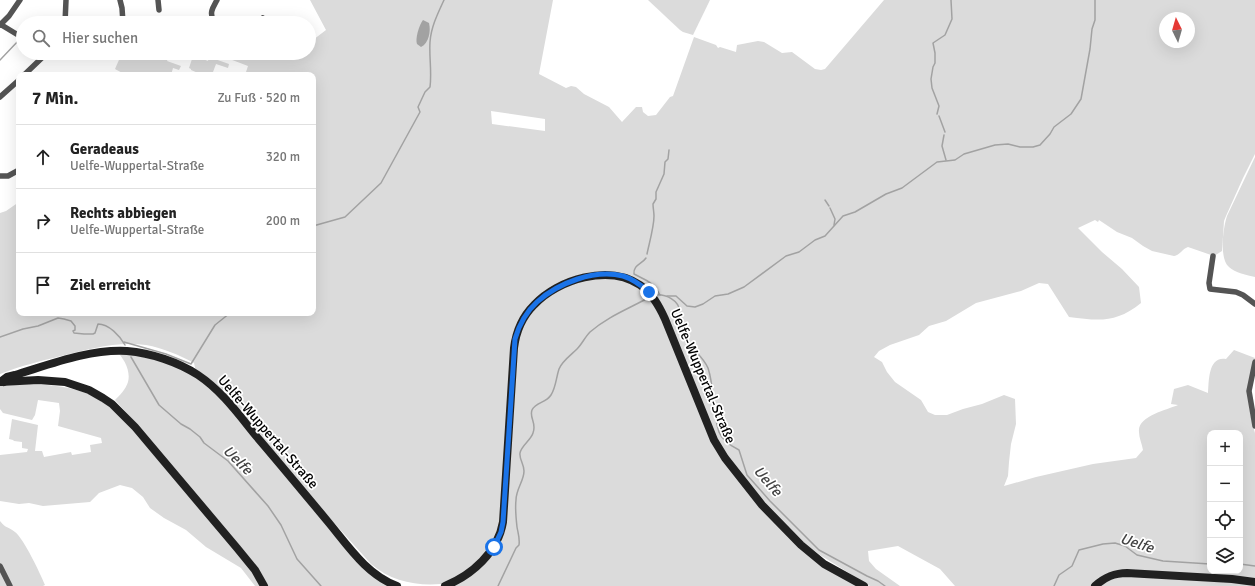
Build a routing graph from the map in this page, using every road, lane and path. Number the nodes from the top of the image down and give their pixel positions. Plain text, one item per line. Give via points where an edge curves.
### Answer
1 (20, 0) edge
2 (66, 0) edge
3 (120, 0) edge
4 (158, 0) edge
5 (217, 0) edge
6 (159, 10) dead end
7 (65, 16) edge
8 (122, 16) edge
9 (212, 16) edge
10 (0, 24) edge
11 (16, 34) edge
12 (38, 60) edge
13 (27, 72) edge
14 (16, 84) edge
15 (0, 97) edge
16 (16, 172) edge
17 (0, 176) edge
18 (1214, 256) dead end
19 (1255, 304) edge
20 (1255, 362) edge
21 (2, 382) edge
22 (1255, 426) edge
23 (0, 566) edge
24 (1255, 582) edge
25 (10, 586) edge
26 (264, 586) edge
27 (397, 586) edge
28 (445, 586) edge
29 (864, 586) edge
30 (1095, 586) edge

1 - 10 street
2 - 7 street
3 - 8 street
4 - 6 street
5 - 9 street
10 - 11 street
12 - 13 street
14 - 15 street
16 - 17 street
18 - 19 street via 1208,283 1210,289 1236,292
20 - 22 street via 1249,392
21 - 26 main road via 65,382 89,390 112,404 135,427 250,563
21 - 27 main road, Uelfe-Wuppertal-Straße via 7,377 84,355 105,352 128,351 149,354 188,369 217,391 364,564 382,579
23 - 25 street
24 - 30 main road via 1127,573 1111,575
28 - 29 main road, Uelfe-Wuppertal-Straße via 466,576 481,562 494,547 501,532 515,339 521,323 537,302 557,288 589,276 612,274 640,284 657,304 714,440 762,505 801,545 824,564

